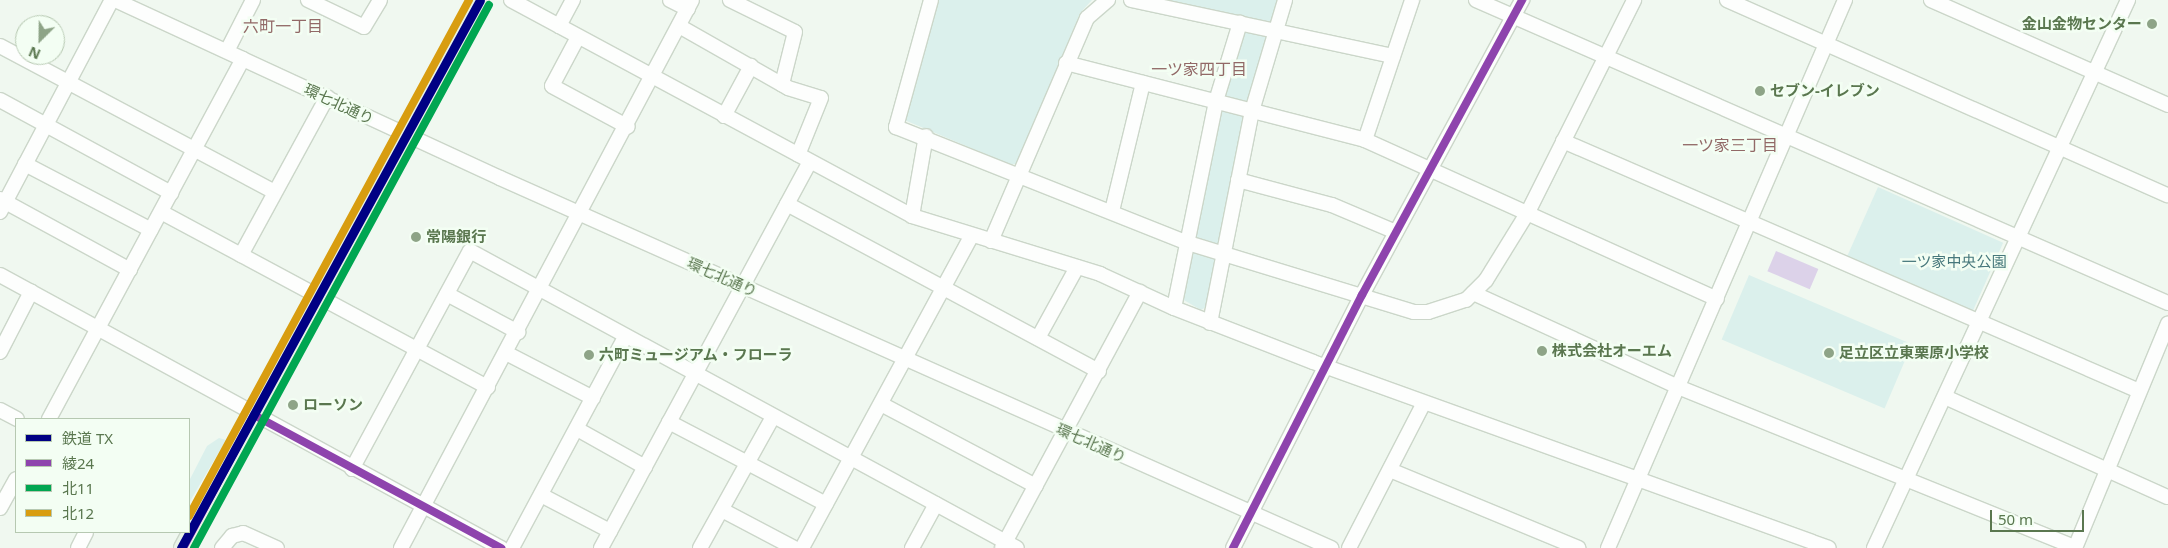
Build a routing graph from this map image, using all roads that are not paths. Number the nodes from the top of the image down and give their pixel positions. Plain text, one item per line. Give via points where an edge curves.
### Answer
1 (114, 0) edge
2 (253, 0) edge
3 (308, 0) edge
4 (380, 0) edge
5 (480, 0) edge
6 (511, 0) edge
7 (574, 0) edge
8 (670, 0) edge
9 (730, 0) edge
10 (931, 0) edge
11 (1108, 0) edge
12 (1131, 0) edge
13 (1285, 0) edge
14 (1412, 0) edge
15 (1476, 0) edge
16 (1522, 0) edge
17 (1634, 0) edge
18 (1727, 0) edge
19 (1845, 0) edge
20 (1931, 0) edge
21 (2128, 0) edge
22 (690, 5) edge
23 (1513, 16) junction
24 (1240, 23) junction
25 (560, 26) junction
26 (679, 26) junction
27 (1276, 30) junction
28 (578, 37) junction
29 (1827, 43) junction
30 (0, 46) edge
31 (227, 52) junction
32 (1393, 56) junction
33 (1606, 57) junction
34 (243, 59) junction
35 (1066, 63) junction
36 (751, 66) junction
37 (2094, 73) junction
38 (653, 78) junction
39 (68, 83) junction
40 (1143, 83) junction
41 (782, 84) junction
42 (326, 97) junction
43 (0, 100) edge
44 (1216, 101) junction
45 (2168, 106) edge
46 (1252, 111) junction
47 (724, 116) junction
48 (46, 125) junction
49 (628, 127) junction
50 (406, 135) junction
51 (926, 136) junction
52 (1786, 137) junction
53 (1365, 140) junction
54 (1564, 141) junction
55 (2060, 148) junction
56 (194, 149) junction
57 (804, 159) junction
58 (25, 164) junction
59 (1431, 169) junction
60 (1020, 173) junction
61 (1238, 180) junction
62 (275, 192) junction
63 (171, 193) junction
64 (2168, 195) edge
65 (2, 204) edge
66 (787, 204) junction
67 (1112, 211) junction
68 (161, 212) junction
69 (1528, 212) junction
70 (582, 214) junction
71 (912, 216) junction
72 (1750, 221) junction
73 (151, 230) junction
74 (1396, 232) junction
75 (972, 235) junction
76 (2018, 239) junction
77 (992, 241) junction
78 (1188, 243) junction
79 (1224, 254) junction
80 (241, 255) junction
81 (1077, 267) junction
82 (130, 270) junction
83 (0, 275) edge
84 (742, 286) junction
85 (943, 289) junction
86 (541, 290) junction
87 (31, 292) junction
88 (1140, 292) junction
89 (1473, 293) junction
90 (447, 294) junction
91 (318, 295) junction
92 (1362, 295) junction
93 (1717, 298) junction
94 (2168, 303) edge
95 (1174, 308) junction
96 (1980, 321) junction
97 (1210, 323) junction
98 (2168, 323) edge
99 (98, 330) junction
100 (518, 332) junction
101 (625, 338) junction
102 (1038, 338) junction
103 (418, 348) junction
104 (0, 352) edge
105 (506, 354) junction
106 (905, 359) junction
107 (1326, 366) junction
108 (1099, 371) junction
109 (695, 374) junction
110 (488, 387) junction
111 (1678, 387) junction
112 (2139, 391) junction
113 (593, 398) junction
114 (1945, 398) junction
115 (1424, 403) junction
116 (881, 404) junction
117 (0, 410) edge
118 (254, 416) junction
119 (773, 417) junction
120 (15, 418) edge
121 (50, 418) edge
122 (669, 422) junction
123 (577, 429) junction
124 (1066, 432) junction
125 (852, 458) junction
126 (748, 462) junction
127 (645, 467) junction
128 (352, 469) junction
129 (1390, 470) junction
130 (2107, 470) junction
131 (1907, 479) junction
132 (15, 480) edge
133 (1637, 481) junction
134 (1036, 486) junction
135 (541, 495) junction
136 (2168, 497) edge
137 (826, 504) junction
138 (936, 504) junction
139 (424, 506) junction
140 (0, 508) edge
141 (722, 510) junction
142 (1251, 514) junction
143 (610, 531) junction
144 (86, 533) edge
145 (1008, 546) edge
146 (2075, 547) edge
147 (78, 548) edge
148 (183, 548) edge
149 (222, 548) edge
150 (277, 548) edge
151 (401, 548) edge
152 (501, 548) edge
153 (512, 548) edge
154 (601, 548) edge
155 (700, 548) edge
156 (794, 548) edge
157 (802, 548) edge
158 (912, 548) edge
159 (1233, 548) edge
160 (1331, 548) edge
161 (1349, 548) edge
162 (1578, 548) edge
163 (1608, 548) edge
164 (1829, 548) edge
165 (1874, 548) edge

1 - 31 street, 環七北通り
1 - 39 street
2 - 31 street
3 - 4 street via 364,27
5 - 50 main road
6 - 25 street
7 - 25 street
8 - 22 street
9 - 41 street via 795,32
10 - 51 street via 896,127
11 - 35 street via 1087,18
12 - 24 street
13 - 27 street
14 - 32 street
15 - 23 street
16 - 23 street
17 - 33 street
18 - 29 street
19 - 29 street
20 - 37 street
21 - 37 street
22 - 26 street
23 - 33 street
23 - 59 street
24 - 27 street
24 - 44 street
25 - 28 street
26 - 36 street
26 - 38 street
27 - 32 street
27 - 46 street
28 - 38 street
28 - 49 street via 552,86
29 - 52 street
29 - 55 street
30 - 39 street
31 - 34 street, 環七北通り
32 - 53 street
33 - 52 street
33 - 54 street
34 - 42 street, 環七北通り
34 - 56 street
35 - 40 street
35 - 60 street
36 - 41 street
36 - 47 street
37 - 45 street
37 - 55 street
38 - 47 street
38 - 49 street
39 - 48 street
39 - 56 street
40 - 44 street
40 - 67 street
41 - 57 street via 821,98
42 - 50 street, 環七北通り
42 - 62 street
43 - 48 street
44 - 46 street
44 - 78 street
46 - 53 street
46 - 61 street
47 - 57 street
48 - 58 street
48 - 63 street
49 - 70 street
50 - 70 street, 環七北通り
50 - 91 main road
51 - 60 street
51 - 71 street
52 - 72 street
52 - 76 street
53 - 59 street
54 - 69 street
54 - 72 street
55 - 64 street
55 - 76 street
56 - 62 street
56 - 63 street
57 - 66 street
57 - 71 street
58 - 65 street
58 - 73 street
59 - 69 street
59 - 74 street
60 - 67 street
60 - 77 street
61 - 74 street via 1332,205
61 - 79 street
62 - 80 street
63 - 68 street
65 - 82 street
66 - 84 street
66 - 85 street
67 - 78 street
68 - 73 street
68 - 80 street
69 - 89 street
69 - 93 street
70 - 84 street, 環七北通り
70 - 86 street
71 - 75 street
72 - 93 street
72 - 96 street
73 - 82 street
74 - 92 street
75 - 77 street
75 - 85 street
76 - 94 street
76 - 96 street
77 - 81 street
78 - 79 street
78 - 95 street
79 - 92 street
79 - 97 street
80 - 91 street
81 - 88 street
81 - 102 street
82 - 99 street
83 - 87 street
84 - 106 street, 環七北通り
84 - 109 street
85 - 102 street
85 - 106 street
86 - 90 street via 470,251
86 - 100 street
86 - 101 street
87 - 99 street
87 - 104 street
88 - 95 street
88 - 108 street
89 - 92 street via 1444,310 1428,312
89 - 111 street
90 - 100 street
90 - 103 street
91 - 103 street
91 - 118 main road
92 - 107 street
93 - 111 street
95 - 97 street
96 - 112 street
96 - 114 street
97 - 107 street
98 - 112 street
99 - 118 street
99 - 121 street
100 - 105 street
101 - 109 street
101 - 113 street
102 - 108 street
103 - 110 street
103 - 128 street
105 - 110 street
105 - 113 street
106 - 116 street
106 - 124 street, 環七北通り
107 - 115 street
107 - 142 street
108 - 124 street
109 - 119 street
109 - 122 street
110 - 139 street
111 - 131 street
111 - 133 street
112 - 130 street
113 - 123 street
114 - 130 street
114 - 131 street
115 - 129 street
115 - 133 street
116 - 125 street
116 - 134 street
117 - 120 street
118 - 128 street
118 - 148 main road
119 - 125 street
119 - 126 street
122 - 126 street
122 - 127 street
123 - 127 street
123 - 135 street
124 - 134 street
124 - 142 street, 環七北通り
125 - 137 street
125 - 138 street
126 - 137 street
126 - 141 street
127 - 143 street
128 - 139 street
129 - 161 street
129 - 162 street
130 - 136 street
130 - 146 street
131 - 146 street
131 - 165 street
132 - 140 street
133 - 163 street
133 - 164 street
134 - 145 street
135 - 143 street
135 - 153 street
137 - 157 street
138 - 145 street
138 - 158 street
139 - 151 street
139 - 152 street
141 - 155 street
141 - 156 street
142 - 159 street
142 - 160 street, 環七北通り
143 - 154 street
144 - 147 street
149 - 150 street via 229,538 243,532

